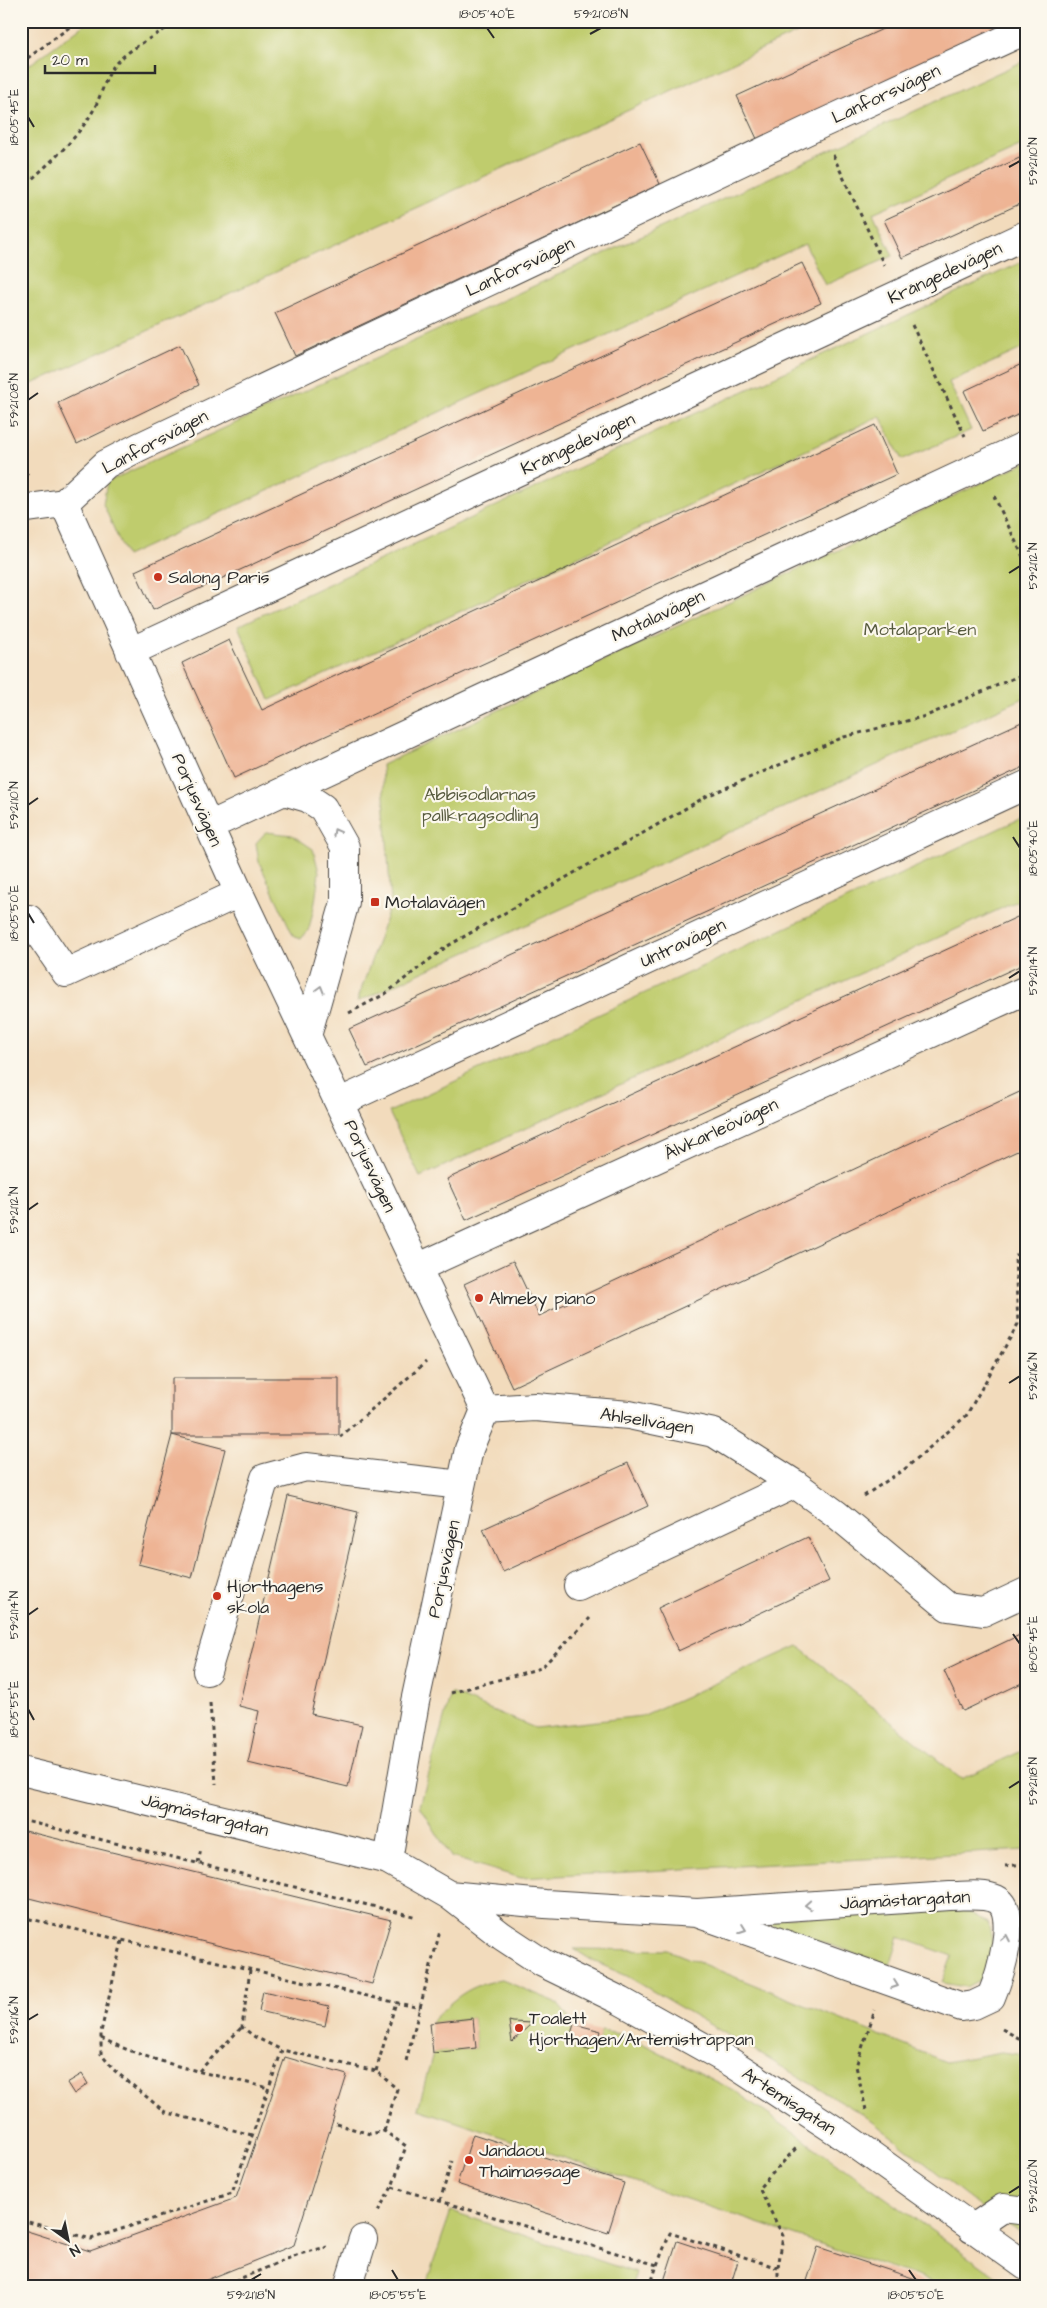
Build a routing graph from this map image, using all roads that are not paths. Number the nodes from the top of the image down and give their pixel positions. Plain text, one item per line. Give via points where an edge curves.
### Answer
1 (1026, 30) edge
2 (1026, 235) edge
3 (1026, 445) edge
4 (64, 503) junction
5 (21, 509) edge
6 (130, 652) junction
7 (1026, 785) edge
8 (284, 791) junction
9 (210, 826) junction
10 (239, 893) junction
11 (29, 919) dead end
12 (1026, 990) edge
13 (307, 1036) junction
14 (340, 1102) junction
15 (417, 1268) junction
16 (485, 1410) junction
17 (795, 1484) junction
18 (461, 1485) junction
19 (578, 1586) dead end
20 (1026, 1592) edge
21 (207, 1671) road end
22 (21, 1771) edge
23 (388, 1860) junction
24 (449, 1895) junction
25 (697, 1913) junction
26 (1026, 2211) edge
27 (972, 2229) junction
28 (363, 2239) road end
29 (1026, 2266) edge
30 (348, 2287) edge

1 - 4 street, Lanforsvägen via 139,447 106,464
2 - 6 street, Krångedevägen
3 - 8 street, Motalavägen
4 - 5 street
4 - 6 street, Porjusvägen
6 - 9 street, Porjusvägen
7 - 14 street, Untravägen
8 - 9 street, Motalavägen
13 -> 8 street via 345,902 344,847 323,808 308,798
9 - 10 street, Porjusvägen
10 - 11 street via 66,973
10 - 13 street, Porjusvägen
12 - 15 street, Älvkarleövägen
13 - 14 street, Porjusvägen
14 - 15 street, Porjusvägen
15 - 16 street, Porjusvägen
16 - 17 street, Ahlsellvägen via 536,1407 629,1415 714,1433
16 - 18 street, Porjusvägen via 469,1449
17 - 19 street
17 - 20 street, Ahlsellvägen via 948,1607 983,1612
18 - 21 street via 306,1467 265,1478
18 - 23 street, Porjusvägen via 416,1702
22 - 23 street, Jägmästargatan
23 - 24 street, Artemisgatan
24 - 25 street, Jägmästargatan
24 - 27 street, Artemisgatan via 543,1963 621,2001 732,2063 847,2138
25 -> 25 street, Jägmästargatan via 962,2007 991,1997 998,1980 1009,1924 1007,1911 998,1900 985,1896
26 - 27 street via 1003,2208
27 - 29 street, Artemisgatan
28 - 30 street

